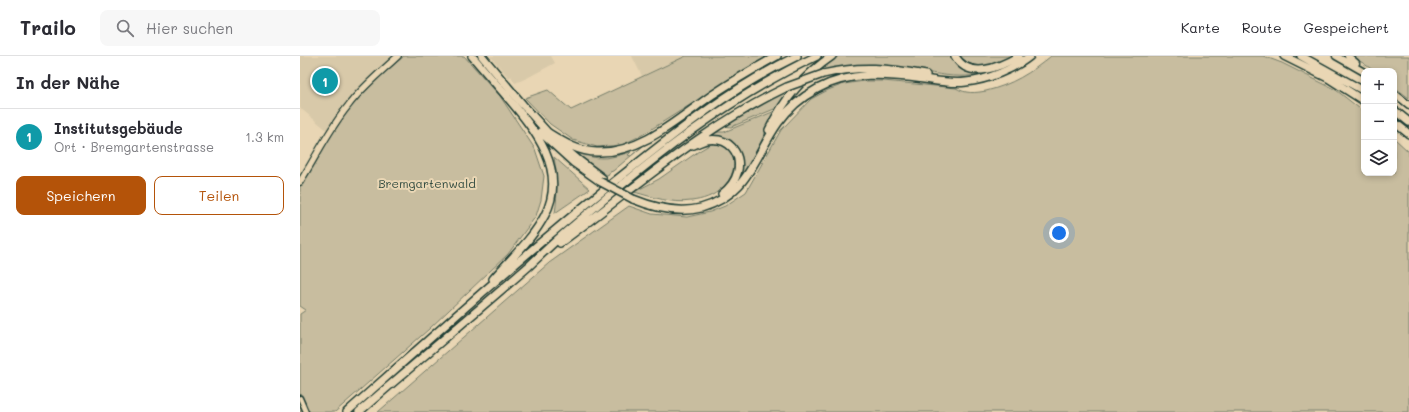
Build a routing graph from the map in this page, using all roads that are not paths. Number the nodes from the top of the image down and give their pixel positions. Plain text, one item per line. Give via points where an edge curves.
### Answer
1 (398, 56) edge
2 (472, 56) edge
3 (482, 56) edge
4 (777, 56) edge
5 (797, 56) edge
6 (817, 56) edge
7 (832, 56) edge
8 (955, 56) edge
9 (1019, 56) edge
10 (1030, 56) edge
11 (1284, 56) edge
12 (1301, 56) edge
13 (1312, 56) edge
14 (1336, 56) edge
15 (1344, 56) edge
16 (1348, 56) edge
17 (1356, 64) junction
18 (1361, 68) edge
19 (1361, 70) edge
20 (980, 79) junction
21 (1361, 88) edge
22 (1361, 88) edge
23 (1397, 95) edge
24 (1361, 99) edge
25 (1409, 105) edge
26 (519, 111) junction
27 (1397, 112) edge
28 (1409, 122) edge
29 (1397, 124) edge
30 (547, 132) junction
31 (1409, 134) edge
32 (672, 158) junction
33 (750, 172) junction
34 (601, 179) junction
35 (300, 182) edge
36 (635, 198) junction
37 (529, 266) junction
38 (478, 297) junction
39 (300, 398) edge
40 (306, 412) edge
41 (347, 412) edge
42 (359, 412) edge

1 - 35 main road via 348,106
2 - 26 highway
3 - 30 highway
4 - 30 highway via 648,139 626,148 612,152 590,152 572,146
5 - 38 highway via 738,90 671,136
6 - 37 highway via 754,89 694,130 602,201
7 - 33 highway via 812,71 786,99
8 - 9 highway via 964,66 980,70 998,67
10 - 20 highway via 1009,69
11 - 24 highway via 1328,78
12 - 21 highway
13 - 22 highway
14 - 19 main road
15 - 17 main road
16 - 17 main road
17 - 18 main road
20 - 32 highway, bridge via 945,78 876,67 849,68 823,74 786,87 732,116
20 - 33 highway via 955,82 874,75 845,78 822,86 803,97 784,115
23 - 25 main road
26 - 34 highway via 567,157
26 - 38 highway via 541,143 549,160 553,176 551,198 545,216 533,234
27 - 28 highway
29 - 31 highway
30 - 34 highway
32 - 36 highway via 701,141 718,140 726,143 734,151 739,170 728,190 701,203 672,206
32 - 37 highway
33 - 36 highway via 738,187 725,197 697,209 667,209 648,205
34 - 36 highway
37 - 42 highway
38 - 41 highway
39 - 40 street

